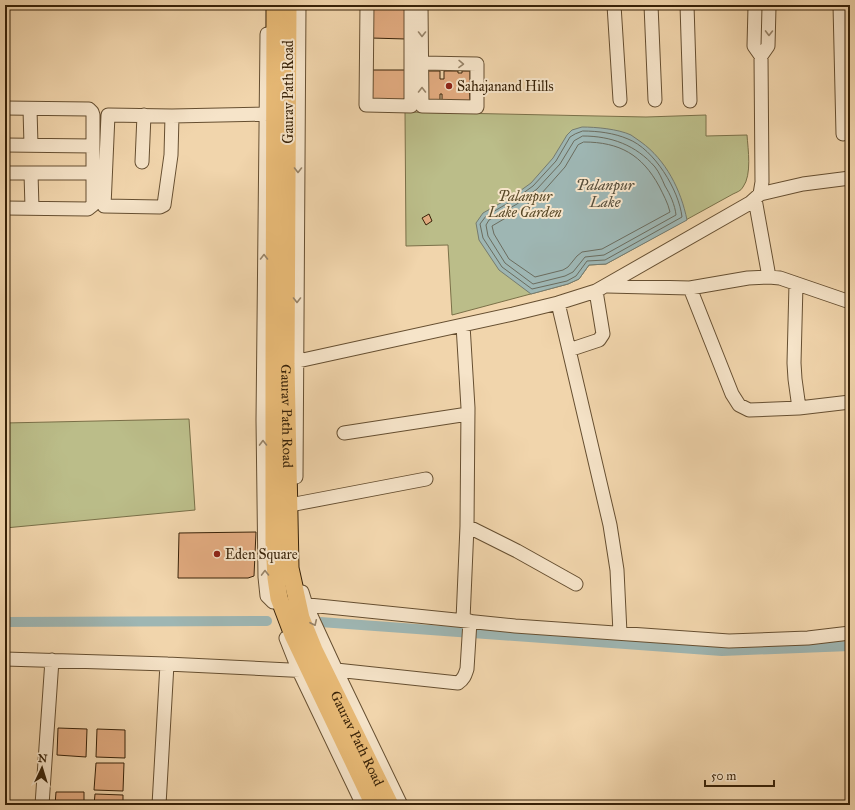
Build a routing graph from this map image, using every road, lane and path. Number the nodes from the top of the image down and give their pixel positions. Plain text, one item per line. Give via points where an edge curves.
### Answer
1 (267, 5) edge
2 (275, 5) edge
3 (288, 5) edge
4 (299, 5) edge
5 (367, 5) edge
6 (411, 5) edge
7 (422, 5) edge
8 (614, 5) edge
9 (651, 5) edge
10 (687, 5) edge
11 (840, 5) edge
12 (753, 6) edge
13 (770, 6) edge
14 (761, 56) junction
15 (422, 63) junction
16 (620, 100) dead end
17 (655, 100) dead end
18 (690, 101) dead end
19 (5, 108) edge
20 (30, 109) junction
21 (144, 114) junction
22 (270, 114) junction
23 (172, 116) junction
24 (843, 134) dead end
25 (5, 145) edge
26 (31, 145) junction
27 (93, 146) junction
28 (142, 162) dead end
29 (5, 173) edge
30 (31, 173) junction
31 (93, 173) junction
32 (850, 178) edge
33 (757, 196) junction
34 (5, 208) edge
35 (32, 208) junction
36 (769, 277) junction
37 (796, 284) junction
38 (601, 288) junction
39 (690, 288) junction
40 (850, 302) edge
41 (558, 303) junction
42 (463, 325) junction
43 (569, 350) junction
44 (286, 364) junction
45 (850, 402) edge
46 (799, 408) junction
47 (468, 414) junction
48 (344, 433) dead end
49 (426, 479) dead end
50 (293, 504) junction
51 (467, 526) junction
52 (576, 584) dead end
53 (293, 615) junction
54 (468, 623) junction
55 (620, 633) junction
56 (850, 633) edge
57 (5, 659) edge
58 (52, 660) junction
59 (167, 664) junction
60 (336, 670) junction
61 (304, 671) junction
62 (42, 805) edge
63 (160, 805) edge
64 (363, 805) edge
65 (374, 805) edge
66 (390, 805) edge
67 (401, 805) edge

1 - 22 street
2 - 22 main road, Gaurav Path Road
3 - 44 main road, Gaurav Path Road
4 -> 44 street
5 - 6 street via 366,105 411,106
7 -> 15 street
8 - 16 street
9 - 17 street
10 - 18 street
11 - 24 street
12 - 13 street via 762,9
12 - 14 street via 754,46
13 -> 14 street via 768,46
14 - 33 street via 762,182
15 -> 15 street via 476,64 477,107 422,106
19 - 20 street
20 - 26 street
20 - 27 street via 89,109 93,115
21 - 23 street
21 - 23 street via 108,115 105,206 164,206 171,155
21 - 28 street
22 - 23 street
22 - 44 main road, Gaurav Path Road
53 -> 22 street via 267,596 265,577 263,420
25 - 26 street
26 - 27 street
27 - 31 street
29 - 30 street
30 - 31 street
30 - 35 street
31 - 35 street via 93,204 88,209
32 - 33 street via 803,184
33 - 36 street
33 - 38 street via 750,203
34 - 35 street
36 - 37 street
36 - 39 street
37 - 40 street
37 - 46 street via 794,363
38 - 39 street
38 - 41 street
38 - 43 street via 602,338
39 - 46 street via 732,394 739,405 758,411
41 - 42 street
41 - 43 street
42 - 44 street
42 - 47 street
43 - 55 street via 610,525 617,570
44 - 50 main road, Gaurav Path Road
44 - 53 main road, Gaurav Path Road via 274,542 276,578
45 - 46 street
47 - 48 street
47 - 51 street
49 - 50 street
50 - 53 main road, Gaurav Path Road via 290,568
51 - 52 street
51 - 54 street
53 - 54 street
53 -> 60 street
53 - 61 main road, Gaurav Path Road
53 - 61 street
53 - 66 main road, Gaurav Path Road via 317,657
54 - 55 street
54 - 60 street via 465,676 458,683
55 - 56 street via 729,640 808,638
57 - 58 street
58 - 59 street
58 - 62 street
59 - 61 street
59 - 63 street
60 - 67 street
61 - 64 street
61 - 65 main road, Gaurav Path Road

